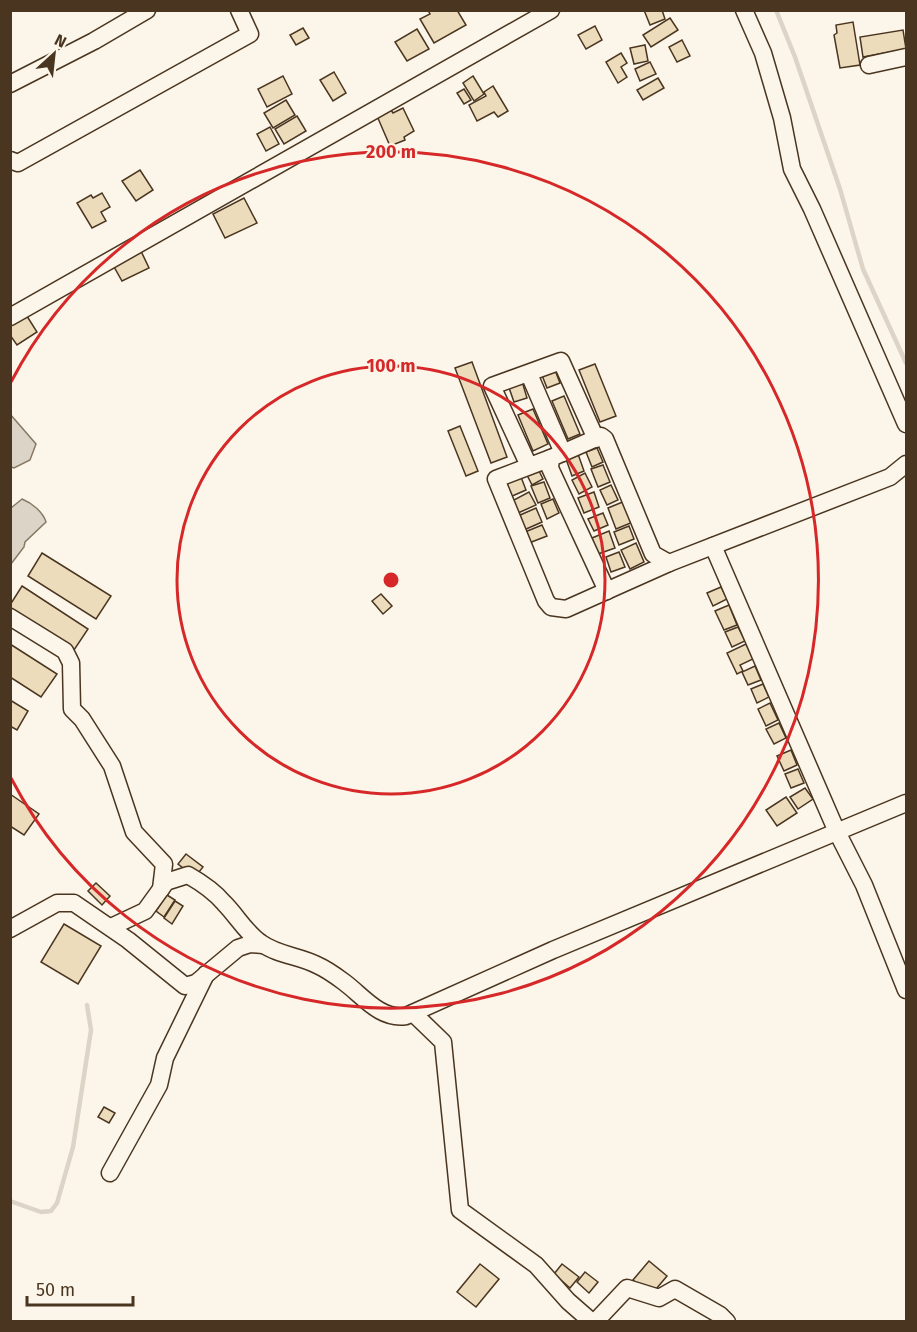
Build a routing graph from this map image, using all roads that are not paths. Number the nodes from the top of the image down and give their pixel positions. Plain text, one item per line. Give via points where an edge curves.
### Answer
1 (147, 10) edge
2 (238, 10) edge
3 (551, 10) edge
4 (744, 10) edge
5 (906, 57) edge
6 (869, 65) dead end
7 (10, 84) edge
8 (10, 160) edge
9 (10, 317) edge
10 (529, 374) junction
11 (906, 424) edge
12 (596, 439) junction
13 (557, 455) junction
14 (906, 464) edge
15 (529, 466) junction
16 (712, 546) junction
17 (669, 563) junction
18 (607, 591) junction
19 (10, 617) edge
20 (906, 803) edge
21 (837, 832) junction
22 (161, 889) junction
23 (111, 927) junction
24 (10, 929) edge
25 (263, 945) junction
26 (207, 974) junction
27 (906, 990) edge
28 (413, 1013) junction
29 (110, 1173) dead end
30 (594, 1322) edge
31 (727, 1322) edge

1 - 7 street
2 - 8 street via 250,34 18,163
3 - 9 street
4 - 11 street via 763,53 792,169
5 - 6 street
10 - 12 street via 561,361
10 - 13 street
10 - 15 street via 492,386
12 - 13 street
12 - 17 street via 605,439 653,554
13 - 15 street
13 - 18 street via 550,468
14 - 16 street via 890,477
15 - 18 street via 496,479 546,601 551,607 566,609
16 - 17 street
16 - 21 street
17 - 18 street
19 - 22 street via 65,651 71,663 72,710 112,766 134,832 164,864
20 - 21 street
21 - 27 street via 864,885
21 - 28 street
22 - 23 street via 145,911
22 - 25 street via 166,882 189,875 207,887
23 - 24 street via 74,903 57,903
23 - 26 street via 184,986
25 - 26 street via 238,948
25 - 28 street via 317,965 388,1015
26 - 29 street via 165,1058 159,1085
28 - 30 street via 443,1042 460,1210 536,1264 568,1301
30 - 31 street via 627,1288 659,1298 675,1289

